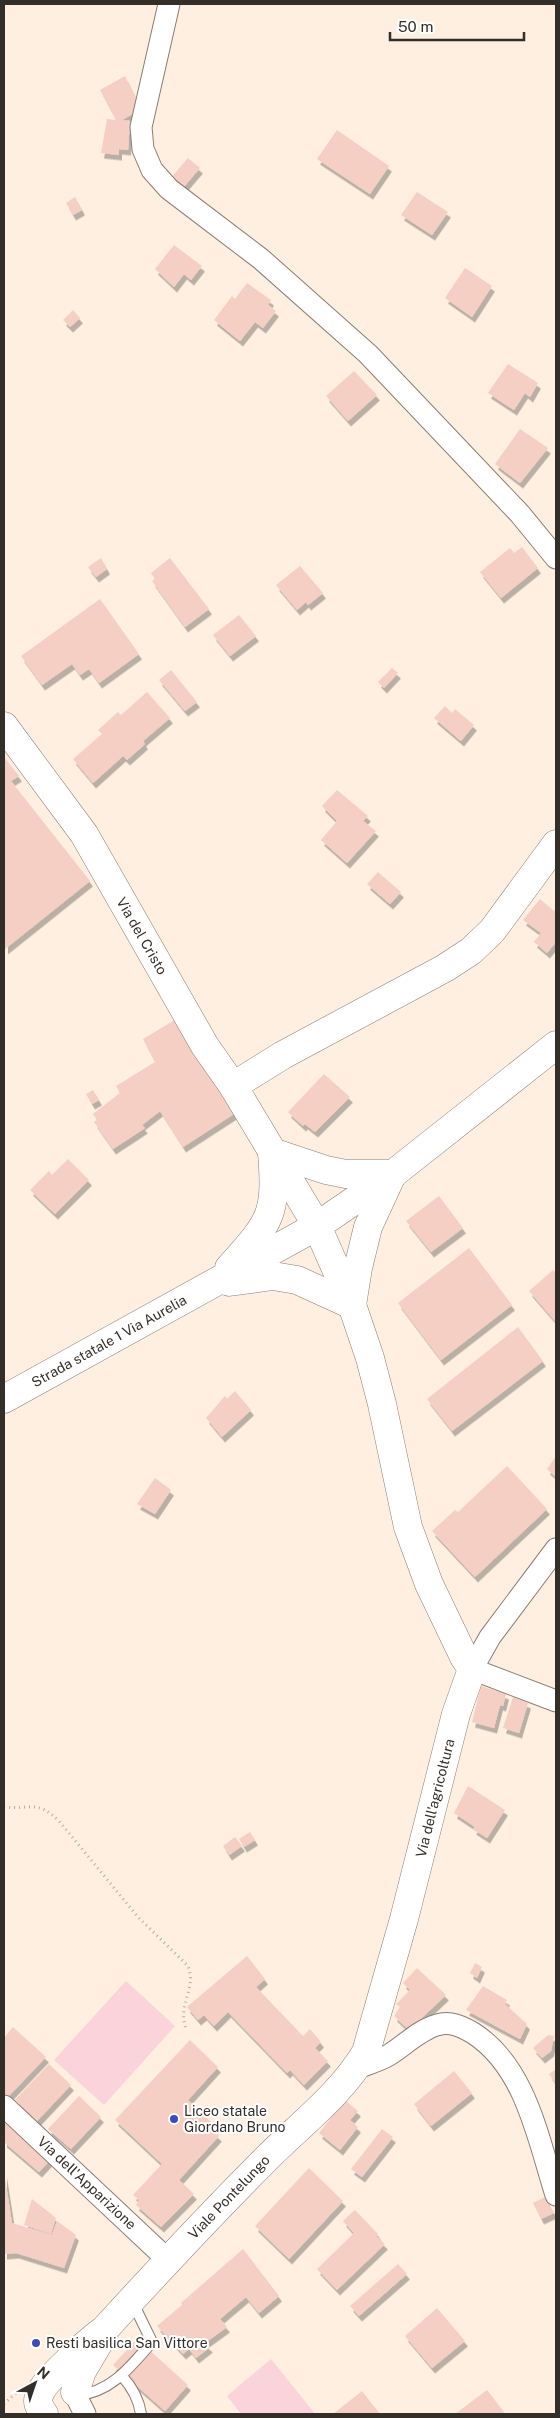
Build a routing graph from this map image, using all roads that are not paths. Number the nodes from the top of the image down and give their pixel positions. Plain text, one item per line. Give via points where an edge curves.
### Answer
1 (169, 4) edge
2 (556, 558) edge
3 (4, 726) edge
4 (556, 844) edge
5 (556, 1045) edge
6 (233, 1086) junction
7 (272, 1152) junction
8 (393, 1174) junction
9 (317, 1226) junction
10 (215, 1284) junction
11 (352, 1305) junction
12 (4, 1399) edge
13 (556, 1549) edge
14 (472, 1668) junction
15 (556, 1701) edge
16 (357, 2068) junction
17 (4, 2106) edge
18 (556, 2195) edge
19 (168, 2260) junction
20 (132, 2300) junction
21 (104, 2330) junction
22 (122, 2376) junction
23 (39, 2401) edge
24 (77, 2403) edge
25 (141, 2414) edge

1 - 2 street via 142,127 143,149 152,170 169,189 261,259 368,354 520,514
3 - 6 street, Via del Cristo via 84,834 205,1046
4 - 6 street via 492,931 471,951
5 - 8 street, Strada statale 1 Via Aurelia
6 - 7 street, Via del Cristo
7 - 8 street via 346,1174
7 - 9 street, Via del Cristo
7 - 10 street via 275,1186 269,1219 262,1232
8 - 9 street, Strada statale 1 Via Aurelia
8 - 11 street via 368,1227
9 - 10 street, Strada statale 1 Via Aurelia
9 - 11 street, Via del Cristo
10 - 11 street via 273,1276 298,1280
10 - 12 street, Strada statale 1 Via Aurelia
11 - 14 street, Via del Cristo via 382,1404 408,1527 429,1584
13 - 14 street, Via dell'agricoltura via 490,1637
14 - 15 street
14 - 16 street, Via dell'agricoltura via 456,1714 371,2040
16 - 18 street via 388,2056 437,2025 462,2027 483,2040 510,2070 523,2096
16 - 19 street, Viale Pontelungo
17 - 19 street, Via dell'Apparizione
19 - 20 street, Viale Pontelungo
20 - 21 street, Viale Pontelungo
20 - 22 lane via 152,2342
21 - 23 street, Viale Pontelungo via 87,2342
21 - 24 street, Viale Pontelungo via 82,2371
22 - 24 lane
22 - 25 lane via 140,2404
23 - 24 street via 60,2381 66,2383

